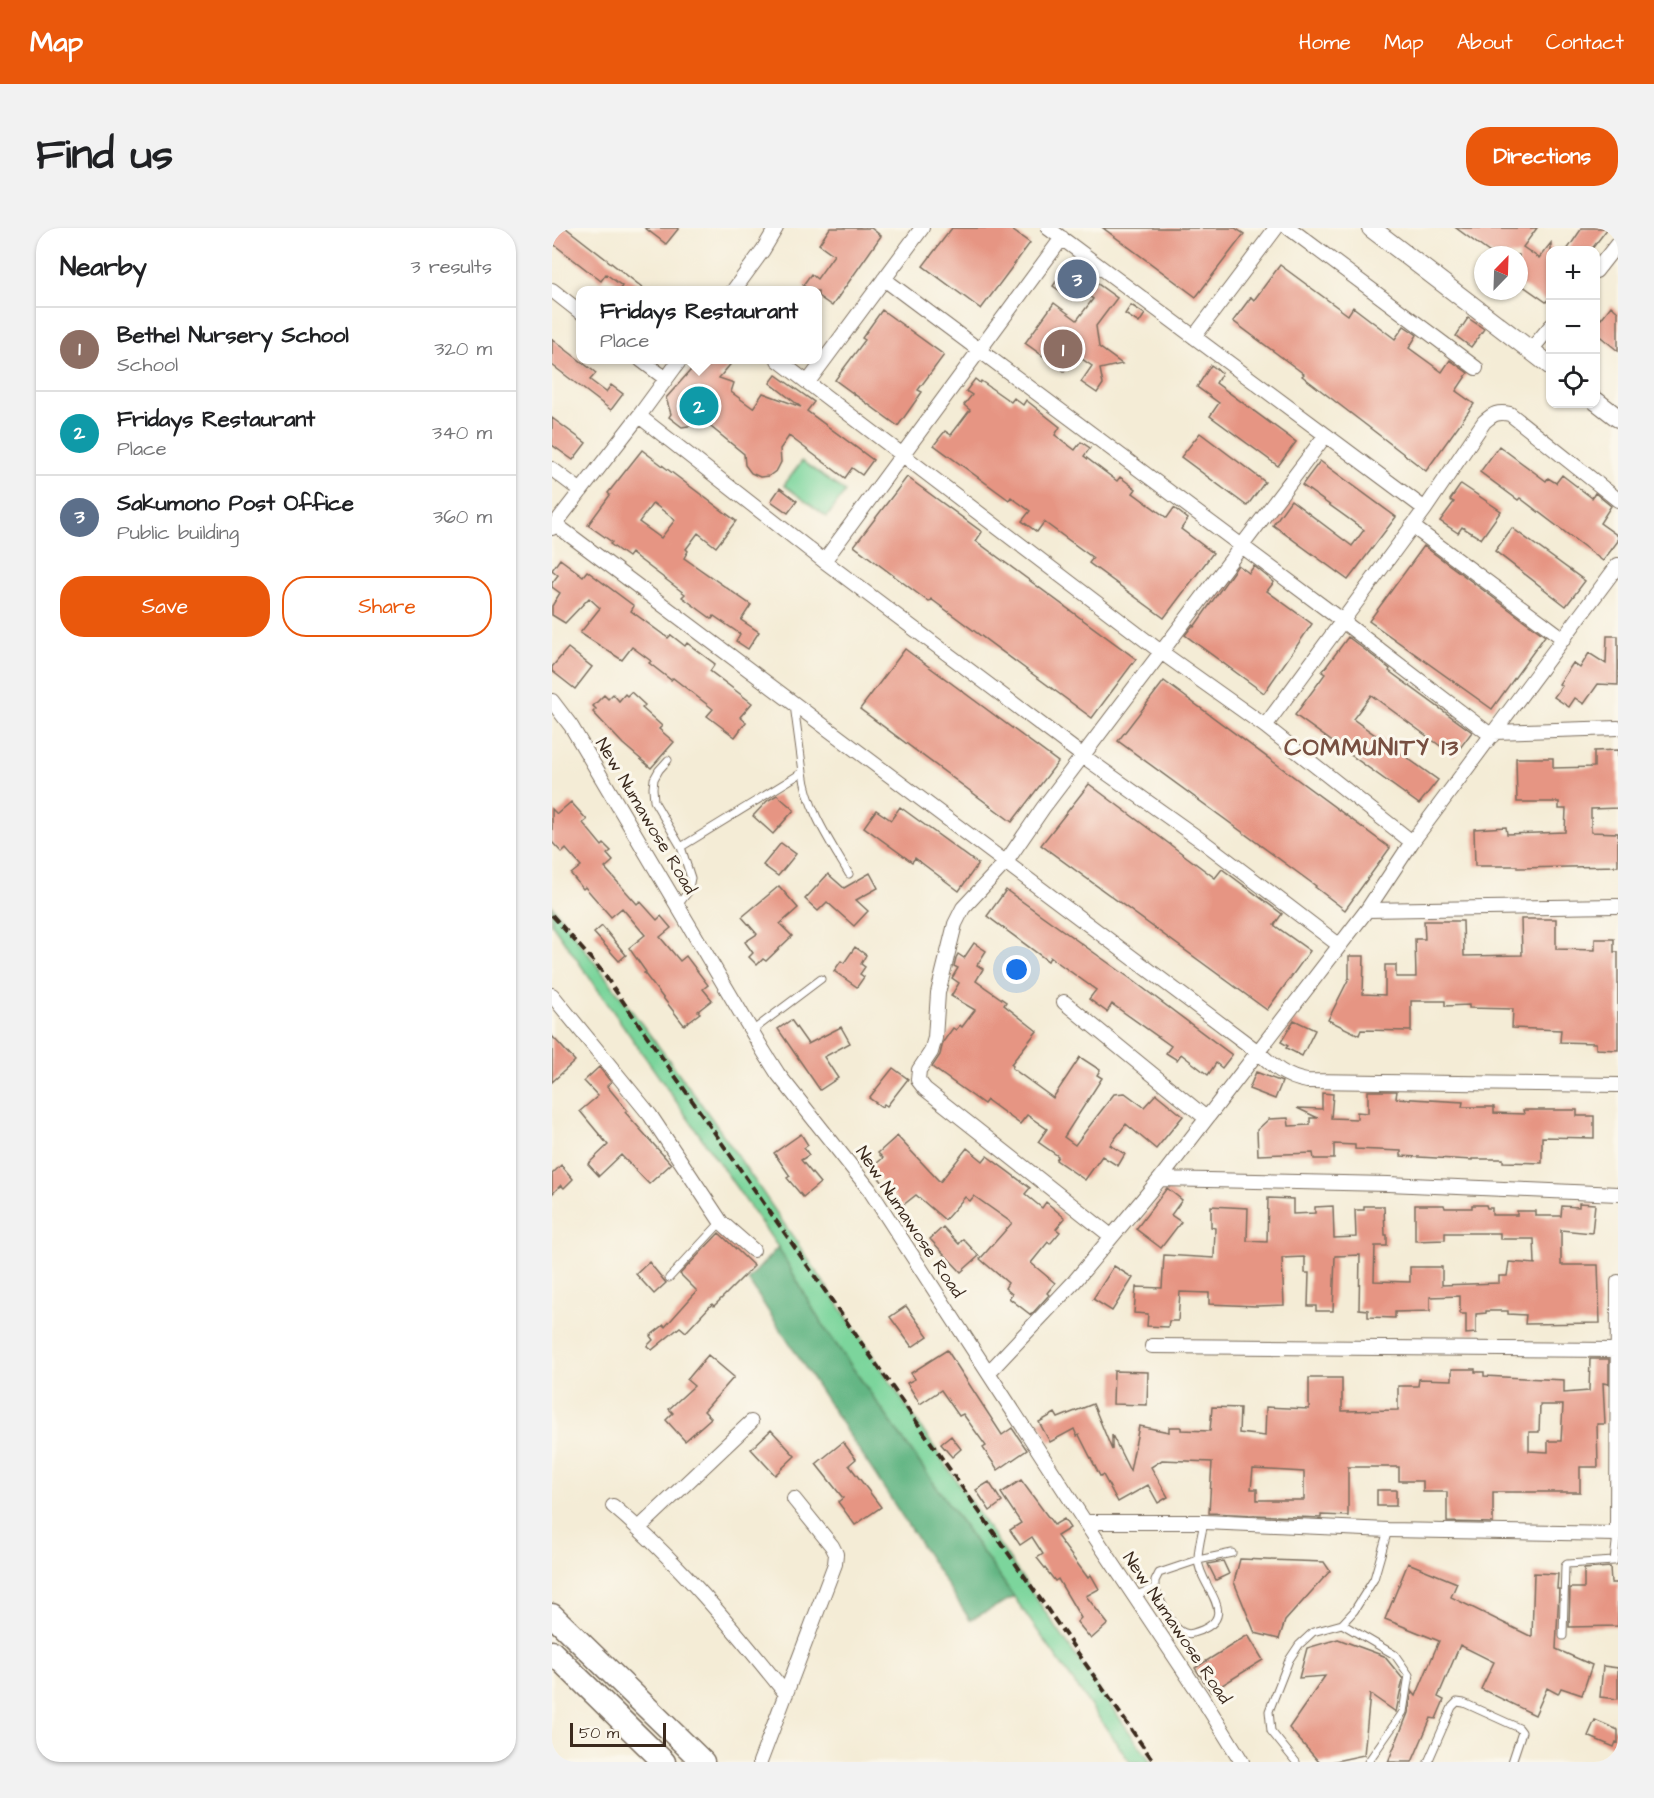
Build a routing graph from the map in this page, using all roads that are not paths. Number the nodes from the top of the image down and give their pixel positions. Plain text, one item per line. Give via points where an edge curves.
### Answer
1 (776, 228) edge
2 (922, 228) edge
3 (1048, 228) edge
4 (1276, 228) edge
5 (1289, 228) edge
6 (1371, 228) edge
7 (1062, 238) junction
8 (1618, 243) edge
9 (1600, 266) edge
10 (884, 279) junction
11 (737, 286) edge
12 (552, 290) edge
13 (576, 309) edge
14 (1546, 332) edge
15 (1194, 337) junction
16 (979, 349) junction
17 (1530, 351) junction
18 (1546, 362) edge
19 (822, 363) edge
20 (646, 364) edge
21 (677, 364) edge
22 (783, 364) edge
23 (821, 364) edge
24 (1476, 368) dead end
25 (665, 378) junction
26 (808, 382) junction
27 (1600, 404) edge
28 (639, 416) junction
29 (1618, 418) edge
30 (1325, 436) junction
31 (902, 454) junction
32 (552, 469) edge
33 (580, 491) junction
34 (1618, 500) edge
35 (1425, 509) junction
36 (553, 526) edge
37 (1412, 526) junction
38 (1242, 546) junction
39 (824, 561) junction
40 (1618, 565) edge
41 (1341, 620) junction
42 (1564, 639) junction
43 (1161, 652) junction
44 (552, 701) edge
45 (793, 702) junction
46 (1265, 726) junction
47 (1618, 728) edge
48 (1493, 734) junction
49 (1083, 756) junction
50 (668, 760) dead end
51 (803, 772) junction
52 (1412, 842) junction
53 (681, 847) junction
54 (1006, 862) junction
55 (849, 874) dead end
56 (678, 905) junction
57 (1618, 906) edge
58 (1367, 910) junction
59 (1338, 945) junction
60 (821, 979) dead end
61 (552, 995) edge
62 (1064, 1002) dead end
63 (752, 1031) junction
64 (1258, 1052) junction
65 (1618, 1085) edge
66 (1206, 1118) junction
67 (1160, 1179) junction
68 (1618, 1194) edge
69 (722, 1222) junction
70 (1111, 1236) junction
71 (753, 1250) dead end
72 (669, 1278) dead end
73 (1618, 1282) edge
74 (1152, 1346) dead end
75 (1618, 1350) edge
76 (989, 1372) junction
77 (751, 1422) dead end
78 (794, 1499) dead end
79 (613, 1506) dead end
80 (1085, 1522) junction
81 (1204, 1522) junction
82 (639, 1528) junction
83 (1388, 1530) junction
84 (1617, 1534) edge
85 (1232, 1553) dead end
86 (1198, 1560) junction
87 (1155, 1588) junction
88 (1133, 1596) junction
89 (552, 1615) edge
90 (1342, 1624) junction
91 (1563, 1636) dead end
92 (552, 1652) edge
93 (786, 1694) junction
94 (664, 1762) edge
95 (703, 1762) edge
96 (760, 1762) edge
97 (1242, 1762) edge
98 (1296, 1762) edge
99 (1368, 1762) edge
100 (1428, 1762) edge
101 (1512, 1762) edge

1 - 11 street
2 - 10 street
3 - 7 street
4 - 15 street
5 - 24 street
6 - 17 street
7 - 15 street
7 - 16 street
8 - 9 street
10 - 16 street
10 - 19 street
12 - 13 street
14 - 17 street
15 - 30 street
16 - 31 street
16 - 38 street
17 - 18 street
20 - 25 street
21 - 25 street
22 - 26 street
23 - 26 street
25 - 28 street
26 - 31 street
27 - 29 street
28 - 33 street
28 - 39 street
30 - 35 street
30 - 38 street
31 - 39 street
31 - 43 street
32 - 33 street
33 - 36 street
34 - 35 street via 1510,414 1502,412 1492,414 1484,422
35 - 37 street
36 - 45 street
37 - 41 street
37 - 42 street
38 - 41 street
38 - 43 street
39 - 49 street
40 - 42 street
41 - 46 street
41 - 48 street
42 - 48 street
43 - 46 street
43 - 49 street
44 - 56 street, New Numawose Road via 571,726
45 - 51 lane
45 - 54 street
46 - 52 street
47 - 48 street
48 - 52 street
49 - 54 street
49 - 59 street
50 - 53 lane via 658,770 652,788 654,801
51 - 53 lane
51 - 55 lane via 814,810
52 - 58 street
53 - 56 lane via 691,885
54 - 64 street
54 - 70 street via 963,908 955,924 938,993 935,1038 918,1080
56 - 63 street, New Numawose Road
57 - 58 street
58 - 59 street
59 - 64 street
60 - 63 lane
61 - 69 street via 650,1115
62 - 66 street
63 - 76 street, New Numawose Road via 778,1074 869,1189
64 - 65 street via 1278,1071 1307,1081
64 - 66 street
66 - 67 street
67 - 68 street
67 - 70 street
69 - 71 street
69 - 72 lane
70 - 76 street via 1074,1282
73 - 75 street
74 - 75 street
75 - 84 street
76 - 80 street, New Numawose Road
77 - 82 street
78 - 93 street via 836,1554
79 - 82 street
80 - 81 street
80 - 88 street, New Numawose Road
81 - 83 street
81 - 86 lane
82 - 93 street via 738,1634
83 - 84 street
83 - 90 lane via 1374,1579
84 - 91 lane via 1614,1561 1565,1566
85 - 86 lane
86 - 87 lane via 1159,1573
86 - 87 lane via 1218,1610 1218,1619 1212,1625 1185,1634 1177,1629
87 - 88 lane
88 - 97 street, New Numawose Road
89 - 95 main road
90 - 98 lane via 1313,1632 1299,1645 1269,1711 1272,1731
90 - 99 lane via 1395,1655 1409,1675 1403,1712
92 - 94 main road
93 - 96 street
100 - 101 lane via 1452,1707 1464,1702 1519,1728 1521,1738

